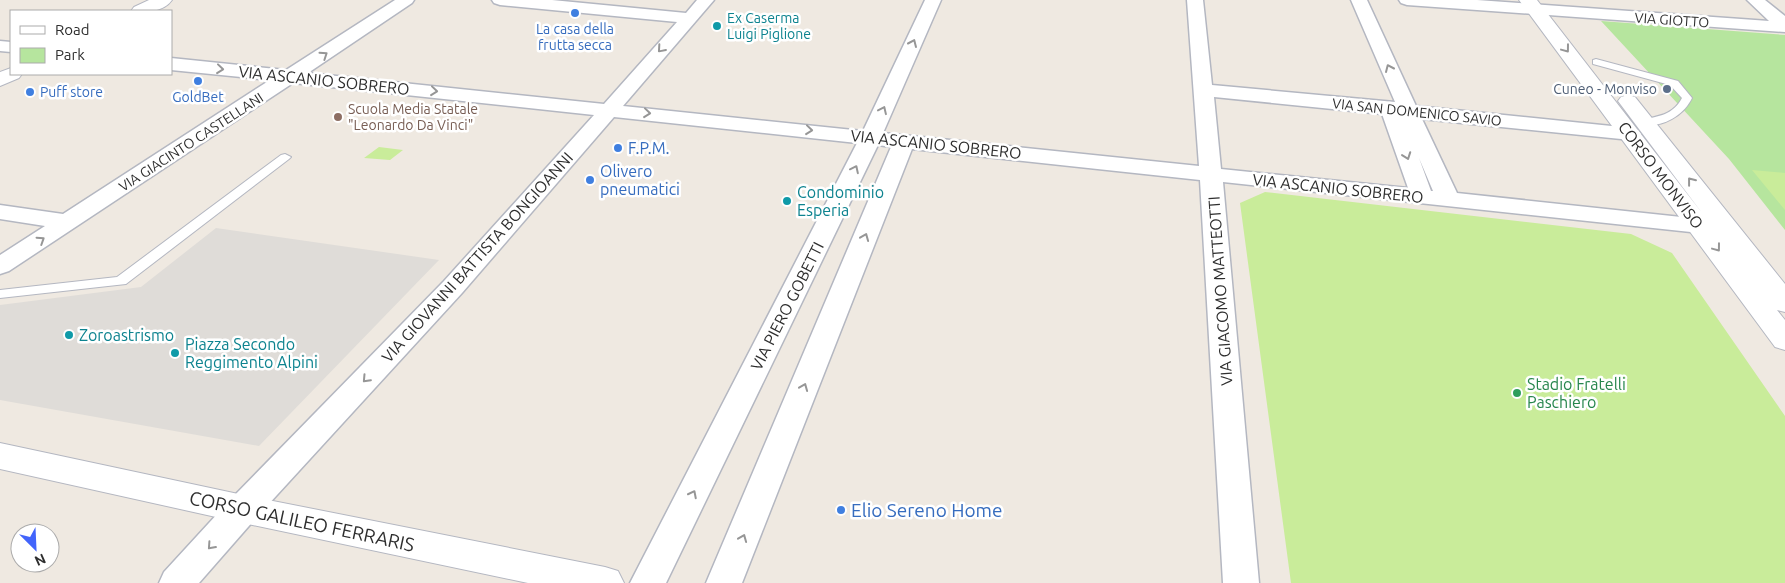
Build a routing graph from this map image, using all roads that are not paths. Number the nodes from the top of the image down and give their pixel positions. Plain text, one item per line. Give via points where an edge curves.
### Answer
1 (163, 0) edge
2 (406, 0) edge
3 (500, 0) edge
4 (706, 0) edge
5 (933, 0) edge
6 (1195, 0) edge
7 (1344, 0) edge
8 (1359, 0) edge
9 (1407, 0) edge
10 (1755, 0) edge
11 (1543, 6) edge
12 (142, 10) edge
13 (688, 18) junction
14 (1782, 20) edge
15 (1596, 62) junction
16 (172, 64) edge
17 (292, 76) junction
18 (1203, 90) junction
19 (610, 109) junction
20 (1399, 110) junction
21 (1638, 128) junction
22 (871, 137) junction
23 (904, 141) junction
24 (285, 157) dead end
25 (1211, 175) junction
26 (1422, 196) junction
27 (1448, 199) junction
28 (0, 212) edge
29 (68, 222) junction
30 (1700, 226) junction
31 (0, 266) edge
32 (0, 294) edge
33 (1785, 303) edge
34 (1785, 340) edge
35 (0, 456) edge
36 (243, 509) junction
37 (177, 583) edge
38 (605, 583) edge
39 (648, 583) edge
40 (724, 583) edge
41 (1241, 583) edge

1 - 12 main road
17 -> 2 street, VIA GIACINTO CASTELLANI
3 - 13 street
4 - 13 street, VIA GIOVANNI BATTISTA BONGIOANNI
22 -> 5 street, VIA PIERO GOBETTI
6 - 18 street, VIA GIACOMO MATTEOTTI
7 - 20 street
20 -> 8 street
9 - 11 street, VIA GIOTTO
10 - 14 street
11 - 14 street, VIA GIOTTO
11 - 15 main road, CORSO MONVISO
11 -> 21 main road, CORSO MONVISO
13 -> 19 street, VIA GIOVANNI BATTISTA BONGIOANNI
15 - 21 main road, CORSO MONVISO
15 - 21 lane via 1674,83 1687,98 1683,108 1665,119
16 -> 17 street, VIA ASCANIO SOBRERO
17 -> 19 street, VIA ASCANIO SOBRERO
17 - 29 street, VIA GIACINTO CASTELLANI
18 - 20 street, VIA SAN DOMENICO SAVIO
18 - 25 street, VIA GIACOMO MATTEOTTI
19 -> 22 street, VIA ASCANIO SOBRERO
19 -> 36 street, VIA GIOVANNI BATTISTA BONGIOANNI via 453,287
20 - 21 street, VIA SAN DOMENICO SAVIO
20 -> 26 street
20 - 27 street
21 - 30 main road, CORSO MONVISO
33 -> 21 main road, CORSO MONVISO
22 - 23 street, VIA ASCANIO SOBRERO
39 -> 22 street, VIA PIERO GOBETTI
23 - 25 street, VIA ASCANIO SOBRERO
40 -> 23 street
24 - 32 lane via 121,280
25 - 26 street, VIA ASCANIO SOBRERO
25 - 41 street, VIA GIACOMO MATTEOTTI
26 - 27 street, VIA ASCANIO SOBRERO
27 - 30 street, VIA ASCANIO SOBRERO
28 - 29 street
31 -> 29 street, VIA GIACINTO CASTELLANI
30 -> 34 main road, CORSO MONVISO
35 - 36 main road, CORSO GALILEO FERRARIS
36 -> 37 street, VIA GIOVANNI BATTISTA BONGIOANNI
36 - 38 main road, CORSO GALILEO FERRARIS

